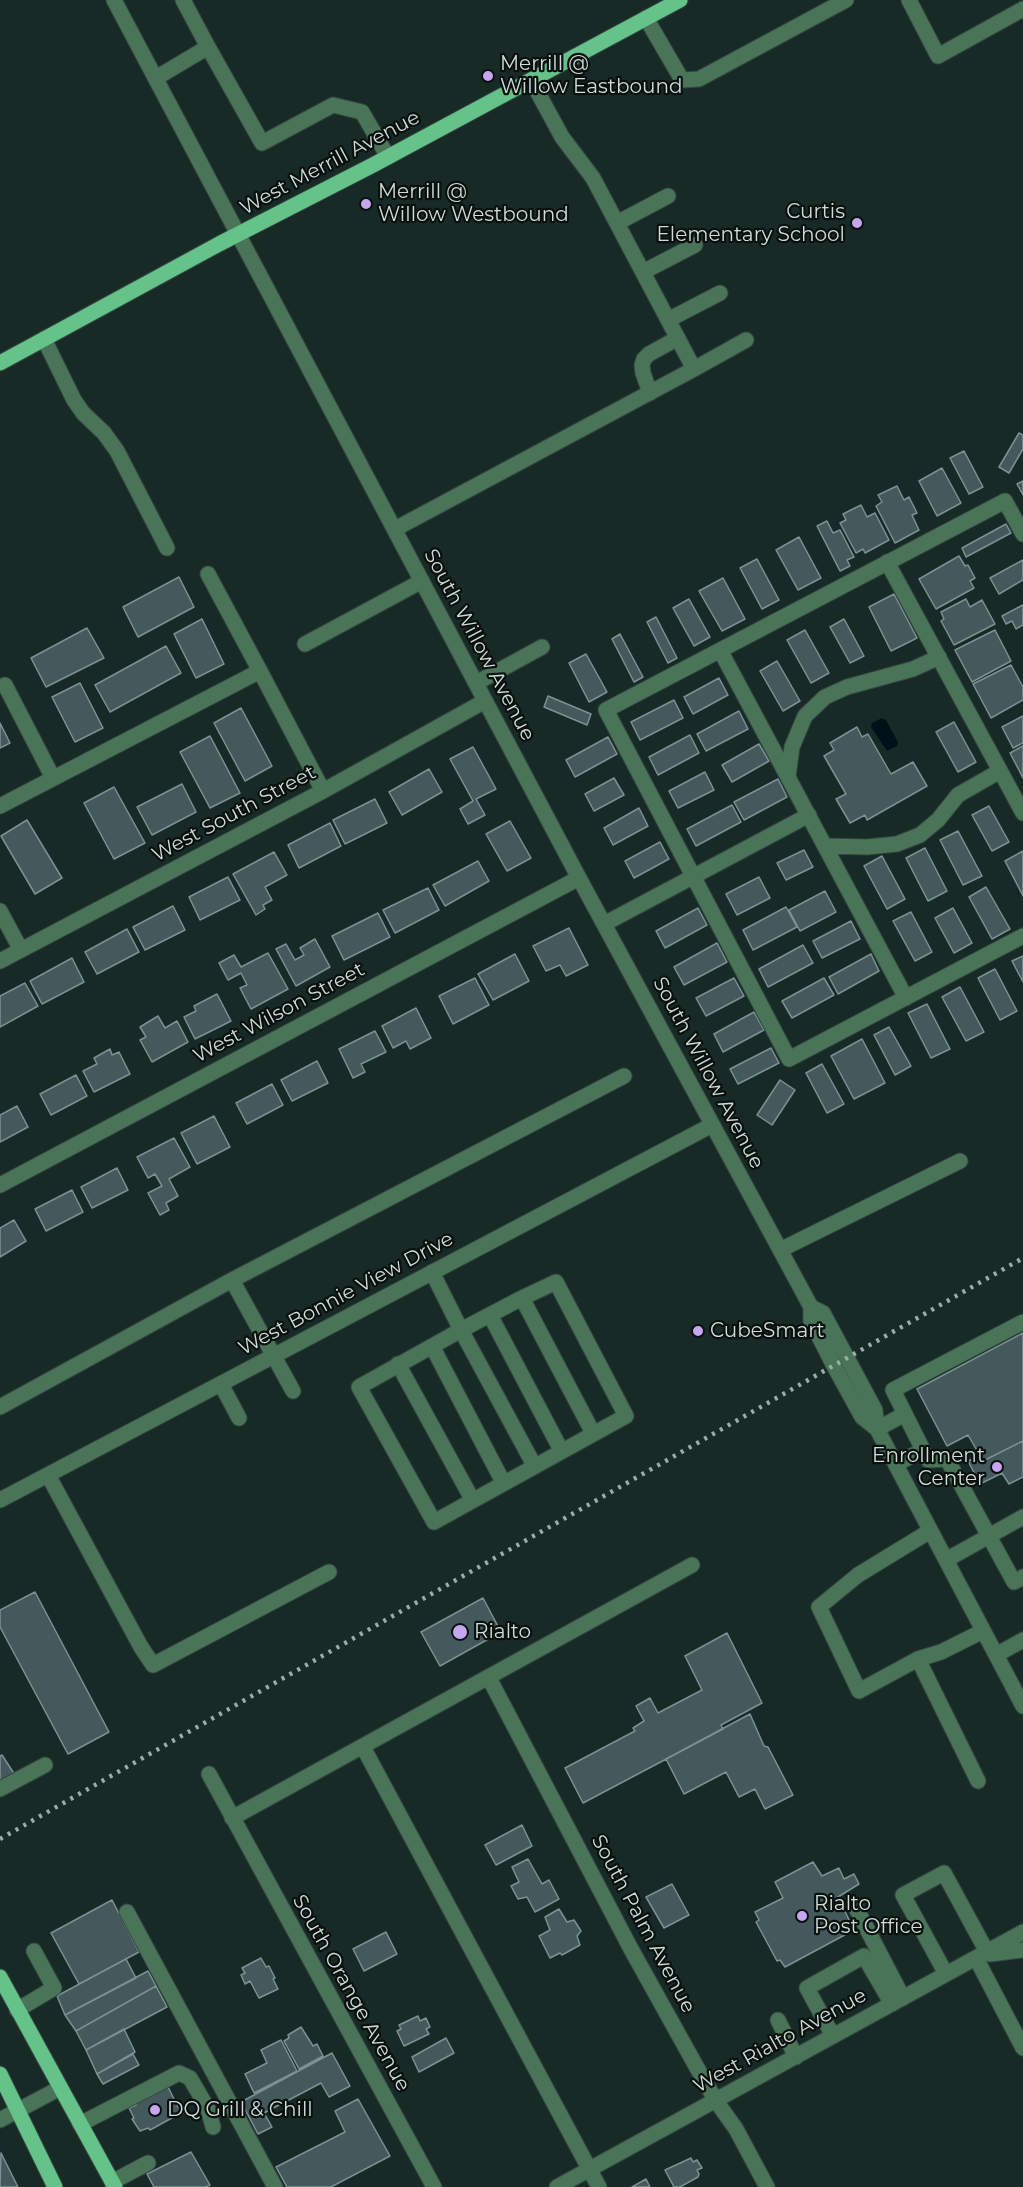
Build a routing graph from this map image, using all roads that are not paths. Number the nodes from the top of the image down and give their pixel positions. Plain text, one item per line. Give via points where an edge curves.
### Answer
1 (114, 0) edge
2 (183, 0) edge
3 (680, 0) edge
4 (846, 0) edge
5 (909, 0) edge
6 (1023, 9) edge
7 (646, 18) junction
8 (208, 47) junction
9 (156, 78) junction
10 (531, 80) junction
11 (388, 157) junction
12 (668, 196) dead end
13 (617, 223) junction
14 (239, 234) junction
15 (695, 245) dead end
16 (643, 272) junction
17 (720, 293) dead end
18 (669, 320) junction
19 (678, 338) junction
20 (44, 339) junction
21 (746, 340) dead end
22 (0, 363) edge
23 (694, 369) junction
24 (650, 393) junction
25 (395, 529) junction
26 (1023, 534) edge
27 (167, 548) dead end
28 (888, 562) junction
29 (208, 574) dead end
30 (422, 581) junction
31 (305, 644) dead end
32 (542, 646) dead end
33 (720, 650) junction
34 (939, 657) junction
35 (260, 671) junction
36 (476, 683) junction
37 (5, 685) dead end
38 (485, 701) junction
39 (1000, 771) junction
40 (788, 777) junction
41 (53, 778) junction
42 (323, 791) junction
43 (0, 806) edge
44 (1023, 813) edge
45 (808, 815) junction
46 (825, 846) junction
47 (579, 878) junction
48 (693, 878) junction
49 (0, 911) edge
50 (604, 924) junction
51 (1023, 936) edge
52 (21, 950) junction
53 (0, 961) edge
54 (906, 998) junction
55 (624, 1076) dead end
56 (712, 1125) junction
57 (960, 1161) dead end
58 (0, 1185) edge
59 (780, 1250) junction
60 (432, 1272) junction
61 (232, 1280) junction
62 (522, 1298) junction
63 (490, 1315) junction
64 (1023, 1322) edge
65 (461, 1330) junction
66 (432, 1346) junction
67 (274, 1356) junction
68 (398, 1364) junction
69 (221, 1384) junction
70 (292, 1391) dead end
71 (0, 1407) edge
72 (905, 1414) junction
73 (240, 1418) dead end
74 (877, 1429) junction
75 (593, 1433) junction
76 (561, 1450) junction
77 (923, 1450) junction
78 (896, 1464) junction
79 (534, 1465) junction
80 (48, 1475) junction
81 (503, 1482) junction
82 (472, 1499) junction
83 (0, 1500) edge
84 (1023, 1518) edge
85 (930, 1531) junction
86 (989, 1536) junction
87 (946, 1560) junction
88 (692, 1565) dead end
89 (329, 1572) dead end
90 (1023, 1577) edge
91 (983, 1631) junction
92 (1023, 1640) edge
93 (996, 1655) junction
94 (918, 1659) junction
95 (489, 1677) junction
96 (1023, 1706) edge
97 (363, 1747) junction
98 (45, 1765) dead end
99 (209, 1774) dead end
100 (978, 1781) dead end
101 (0, 1789) edge
102 (232, 1818) junction
103 (854, 1904) dead end
104 (127, 1912) dead end
105 (1023, 1932) edge
106 (1023, 1950) edge
107 (34, 1951) dead end
108 (981, 1955) junction
109 (946, 1974) junction
110 (0, 1977) edge
111 (898, 2001) junction
112 (17, 2010) junction
113 (778, 2020) dead end
114 (833, 2036) junction
115 (1023, 2048) edge
116 (796, 2056) junction
117 (0, 2074) edge
118 (60, 2088) junction
119 (716, 2101) junction
120 (18, 2110) junction
121 (0, 2120) edge
122 (80, 2124) junction
123 (213, 2127) dead end
124 (148, 2163) dead end
125 (589, 2169) junction
126 (113, 2185) edge
127 (56, 2187) edge
128 (275, 2187) edge
129 (434, 2187) edge
130 (557, 2187) edge
131 (599, 2187) edge
132 (767, 2187) edge

1 - 9 street, South Willow Avenue
2 - 8 street
3 - 7 main road, West Merrill Avenue
4 - 7 street via 699,79 682,80
5 - 6 street via 938,56
7 - 10 main road, West Merrill Avenue
8 - 9 street
8 - 11 street via 262,143 333,105 362,112
9 - 14 street, South Willow Avenue
10 - 11 main road, West Merrill Avenue
10 - 13 street
11 - 14 main road, West Merrill Avenue
12 - 13 street
13 - 16 street
14 - 20 main road, West Merrill Avenue
14 - 25 street, South Willow Avenue
15 - 16 street
16 - 18 street
17 - 18 street
18 - 19 street
19 - 23 street
19 - 24 street via 644,359 643,373
20 - 22 main road, West Merrill Avenue
20 - 27 street via 74,400 117,451
21 - 23 street
23 - 24 street
24 - 25 street
25 - 30 street, South Willow Avenue
26 - 28 street via 1005,501
28 - 33 street
28 - 34 street
29 - 35 street
30 - 31 street
30 - 36 street, South Willow Avenue
32 - 36 street
33 - 40 street
33 - 48 street via 606,710
34 - 39 street
34 - 40 street via 825,697 805,716 792,747
35 - 41 street
35 - 42 street
36 - 38 street, South Willow Avenue
37 - 41 street
38 - 42 street, West South Street
38 - 47 street, South Willow Avenue
39 - 44 street
39 - 46 street via 958,795 920,835 897,844
40 - 45 street
41 - 43 street
42 - 52 street, West South Street
45 - 46 street
45 - 48 street
46 - 54 street
47 - 50 street, South Willow Avenue
47 - 58 street, West Wilson Street
48 - 50 street
48 - 54 street via 789,1059
49 - 52 street
50 - 56 street, South Willow Avenue
51 - 54 street
52 - 53 street, West South Street
55 - 61 street
56 - 59 street, South Willow Avenue
56 - 60 street, West Bonnie View Drive
57 - 59 street
59 - 74 street, South Willow Avenue via 811,1307 811,1321 862,1418
60 - 65 street
60 - 67 street, West Bonnie View Drive
61 - 67 street
61 - 71 street
62 - 63 street
62 - 75 street
62 - 75 street via 556,1282 626,1416
63 - 65 street
63 - 76 street
64 - 72 street via 893,1390
65 - 66 street
65 - 79 street
66 - 68 street
66 - 81 street
67 - 69 street, West Bonnie View Drive
67 - 70 street
68 - 82 street
68 - 82 street via 359,1387 434,1522
69 - 73 street
69 - 80 street, West Bonnie View Drive
72 - 74 street
72 - 77 street
74 - 78 street, South Willow Avenue
75 - 76 street
76 - 79 street
77 - 78 street
77 - 86 street via 928,1460 947,1459
78 - 85 street, South Willow Avenue
79 - 81 street
80 - 83 street, West Bonnie View Drive
80 - 89 street via 153,1665
81 - 82 street
84 - 86 street
85 - 87 street, South Willow Avenue
85 - 94 street via 858,1575 819,1608 859,1691
86 - 87 street
86 - 90 street via 1014,1582
87 - 91 street, South Willow Avenue
88 - 95 street
91 - 93 street, South Willow Avenue
91 - 94 street
92 - 93 street
93 - 96 street, South Willow Avenue
94 - 100 street
95 - 97 street
95 - 119 street, South Palm Avenue via 626,1940
97 - 102 street
97 - 125 street
98 - 101 street
99 - 102 street, South Orange Avenue
102 - 129 street, South Orange Avenue
103 - 111 street
104 - 128 street
105 - 108 street, West Rialto Avenue
106 - 108 street
107 - 112 street via 54,1988
108 - 109 street, West Rialto Avenue
108 - 109 street via 944,1874 903,1895
108 - 115 street
109 - 111 street, West Rialto Avenue
110 - 112 main road
111 - 114 street, West Rialto Avenue
111 - 114 street via 864,1956 807,1988
112 - 118 main road
113 - 116 street
114 - 116 street, West Rialto Avenue
116 - 119 street, West Rialto Avenue
117 - 120 main road
118 - 120 street
118 - 122 main road
119 - 125 street, West Rialto Avenue
119 - 132 street, South Palm Avenue
120 - 121 street
120 - 127 main road
122 - 123 street via 179,2073 190,2078 208,2109
122 - 126 main road
124 - 126 street
125 - 130 street, West Rialto Avenue
125 - 131 street

